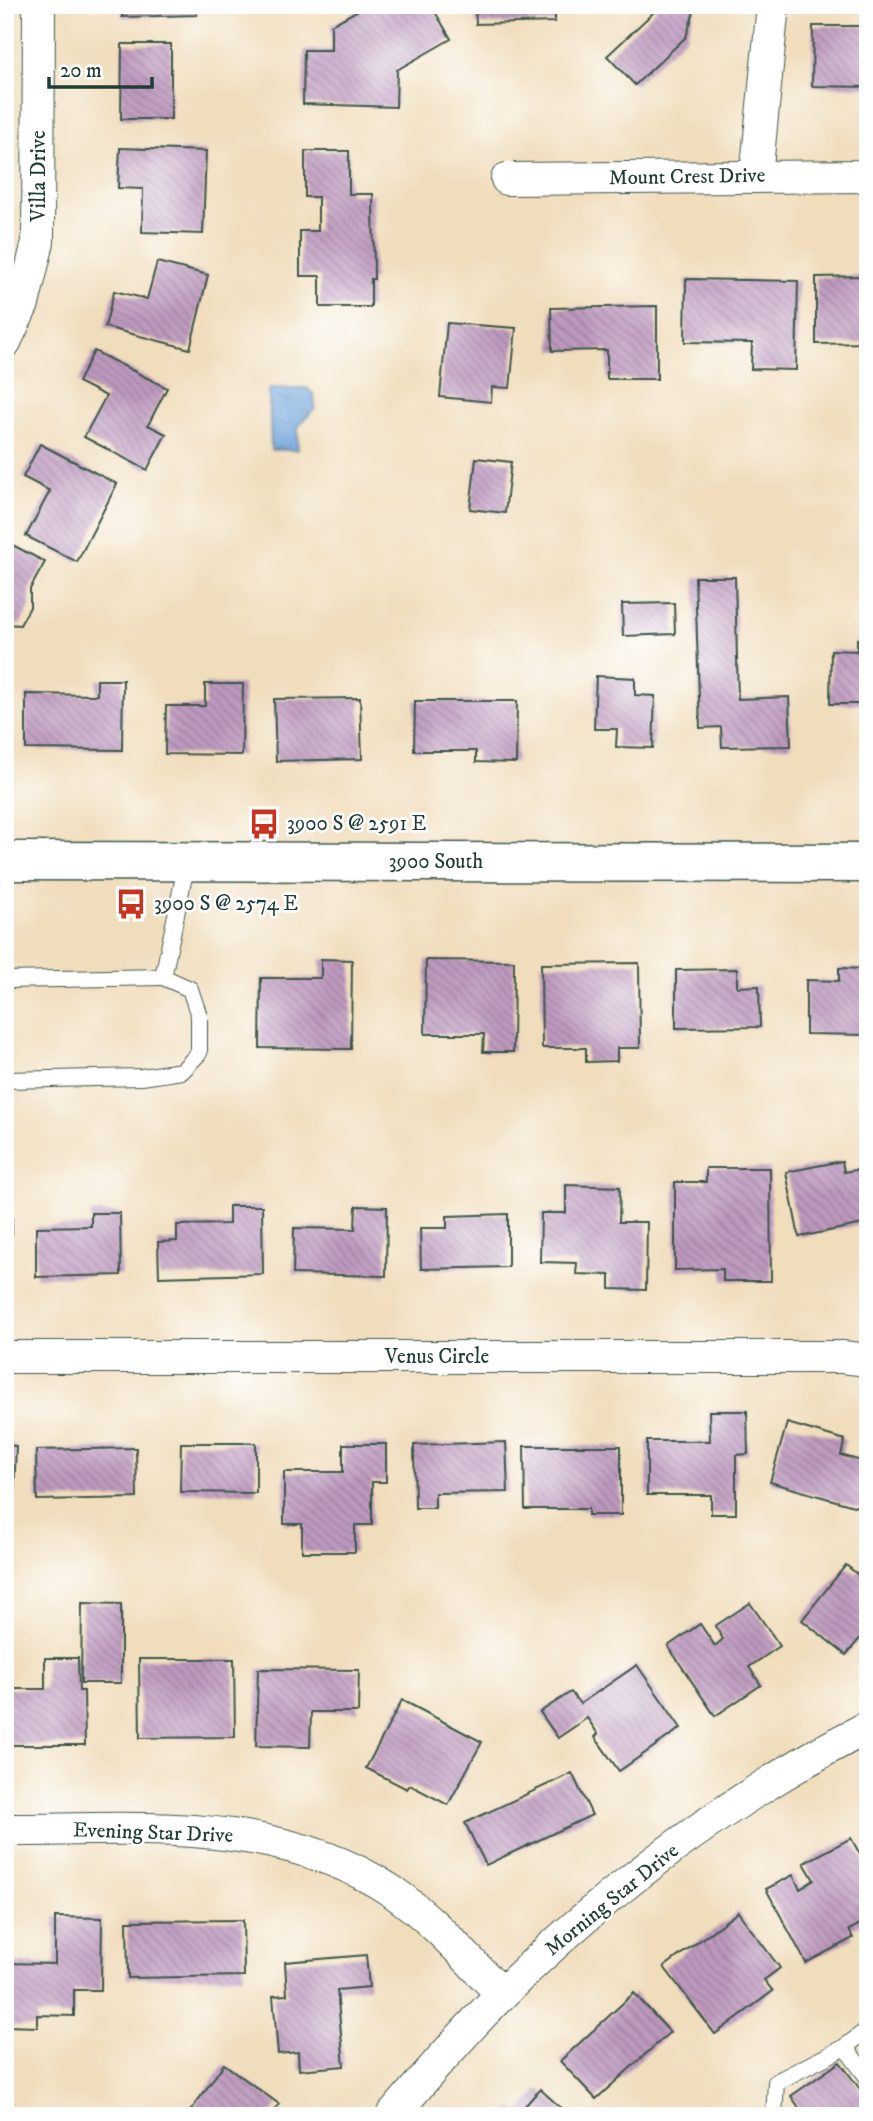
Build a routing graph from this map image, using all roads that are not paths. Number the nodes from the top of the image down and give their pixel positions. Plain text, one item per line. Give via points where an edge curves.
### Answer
1 (39, 5) edge
2 (773, 5) edge
3 (868, 176) edge
4 (756, 177) junction
5 (507, 179) dead end
6 (5, 342) edge
7 (5, 861) edge
8 (187, 862) junction
9 (868, 863) edge
10 (163, 977) junction
11 (5, 980) edge
12 (5, 1080) edge
13 (5, 1357) edge
14 (868, 1360) edge
15 (868, 1727) edge
16 (5, 1830) edge
17 (502, 1994) junction
18 (868, 2029) edge
19 (845, 2047) junction
20 (868, 2078) edge
21 (392, 2116) edge
22 (774, 2116) edge

1 - 6 street, Villa Drive via 38,242 23,304
2 - 4 street
3 - 4 street, Mount Crest Drive
4 - 5 street, Mount Crest Drive
7 - 8 main road, 3900 South
8 - 9 main road, 3900 South
8 - 10 lane
10 - 11 lane
10 - 12 lane via 190,989 199,1016 199,1053 182,1071 142,1077
13 - 14 street, Venus Circle
15 - 17 street, Morning Star Drive via 787,1773 665,1854
16 - 17 street, Evening Star Drive via 215,1832 304,1850 356,1871 393,1893 428,1920
17 - 21 street, Morning Star Drive
18 - 19 lane
19 - 20 lane
19 - 22 lane via 776,2082

